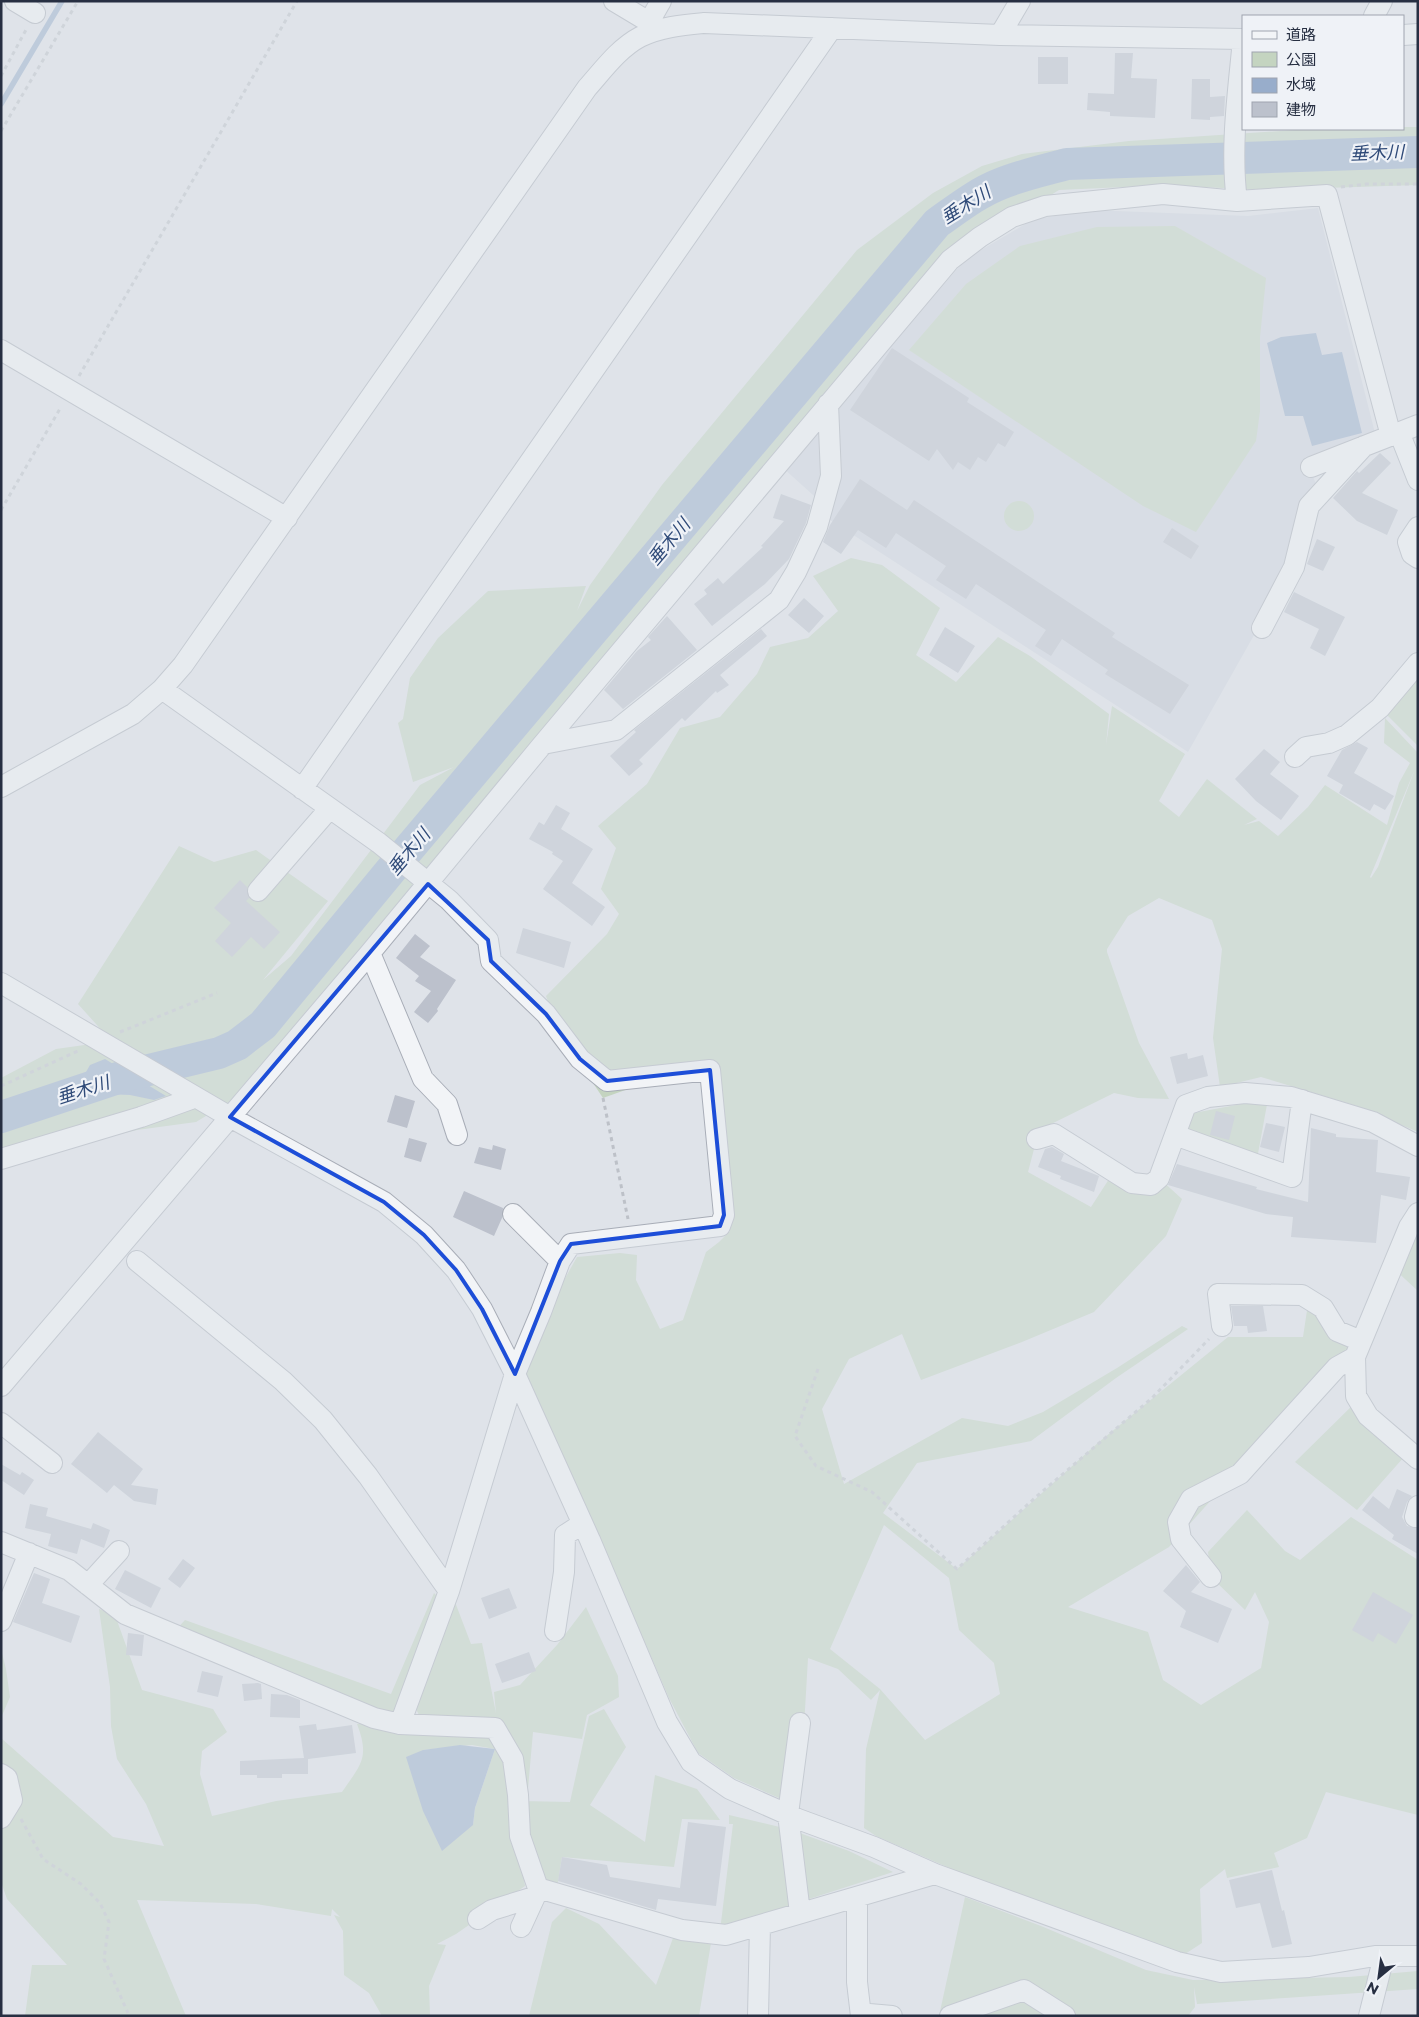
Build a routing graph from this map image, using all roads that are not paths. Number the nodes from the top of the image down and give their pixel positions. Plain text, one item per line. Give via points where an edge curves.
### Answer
1 (15, 1) edge
2 (614, 1) edge
3 (661, 1) edge
4 (1020, 1) edge
5 (1382, 1) edge
6 (35, 13) road end
7 (1375, 15) edge
8 (655, 26) junction
9 (832, 28) junction
10 (1418, 34) edge
11 (1000, 35) junction
12 (1404, 35) edge
13 (1242, 40) edge
14 (1242, 51) edge
15 (1236, 194) junction
16 (1, 350) edge
17 (828, 404) junction
18 (1403, 431) edge
19 (1364, 446) junction
20 (1311, 467) dead end
21 (1418, 480) edge
22 (288, 518) junction
23 (1418, 526) edge
24 (1418, 558) edge
25 (1262, 628) dead end
26 (1418, 663) edge
27 (162, 689) junction
28 (543, 744) junction
29 (1295, 757) dead end
30 (1, 787) edge
31 (302, 788) junction
32 (330, 808) junction
33 (422, 878) junction
34 (258, 891) dead end
35 (370, 953) junction
36 (1, 983) edge
37 (191, 1099) dead end
38 (1302, 1100) junction
39 (229, 1116) junction
40 (457, 1135) dead end
41 (1175, 1135) junction
42 (1036, 1139) dead end
43 (1418, 1146) edge
44 (1, 1159) edge
45 (1418, 1213) edge
46 (513, 1214) dead end
47 (137, 1261) dead end
48 (560, 1261) junction
49 (1222, 1326) road end
50 (1358, 1349) junction
51 (515, 1374) junction
52 (1, 1386) edge
53 (1, 1423) edge
54 (1418, 1459) edge
55 (52, 1463) dead end
56 (582, 1524) junction
57 (1, 1542) edge
58 (119, 1551) dead end
59 (30, 1553) junction
60 (1211, 1577) dead end
61 (88, 1585) junction
62 (450, 1591) junction
63 (1, 1621) edge
64 (555, 1630) dead end
65 (800, 1723) dead end
66 (400, 1724) junction
67 (1, 1774) edge
68 (788, 1814) junction
69 (1, 1818) edge
70 (935, 1874) junction
71 (536, 1892) junction
72 (856, 1897) junction
73 (800, 1913) junction
74 (478, 1919) dead end
75 (760, 1925) junction
76 (521, 1926) dead end
77 (1384, 1956) junction
78 (1418, 1956) edge
79 (865, 2015) edge
80 (758, 2016) edge
81 (892, 2016) edge
82 (950, 2016) edge
83 (1065, 2016) edge
84 (1369, 2016) edge

1 - 6 street
2 - 8 street
3 - 8 street
4 - 11 street
5 - 7 street
8 - 9 street via 704,23
8 - 22 street via 619,53 587,88
9 - 11 street
9 - 31 street
10 - 12 street
11 - 13 street
14 - 15 street via 1235,130
15 - 17 street via 1163,194 1045,206 1012,217 950,260
15 - 18 street via 1327,195
16 - 22 street
17 - 28 street
17 - 28 street via 831,476 817,528 779,600 616,730
18 - 19 street
18 - 21 street
19 - 20 street
19 - 25 street via 1309,506 1294,568
22 - 27 street via 183,665
23 - 24 street via 1408,542 1412,554
26 - 29 street via 1380,708 1347,735 1329,743 1306,747
27 - 30 street via 133,714
27 - 31 street
28 - 33 street
31 - 32 street
32 - 33 street
32 - 34 street
33 - 35 street
33 - 48 street via 488,940 491,962 546,1014 580,1060 607,1080 710,1070 724,1215 720,1226 571,1244
35 - 39 street
35 - 40 street via 423,1079 447,1104
36 - 39 street
37 - 44 street
38 - 41 street via 1245,1093 1208,1096 1186,1105
38 - 41 street via 1292,1176
38 - 43 street via 1373,1122
39 - 51 street via 384,1202 424,1235 456,1270 482,1309
39 - 52 street
41 - 42 street via 1159,1178 1150,1186 1132,1183 1054,1134
45 - 50 street via 1409,1227
46 - 48 street
47 - 62 street via 283,1381 324,1420
48 - 51 street
49 - 50 street via 1218,1294 1302,1295 1323,1308 1337,1331
50 - 54 street via 1356,1396 1368,1416
50 - 60 street via 1337,1367 1240,1474 1191,1499 1178,1522 1181,1539
51 - 56 street
51 - 62 street
53 - 55 street
56 - 64 street via 565,1535 564,1572
56 - 68 street via 667,1722 691,1762 730,1788
57 - 59 street
58 - 61 street
59 - 61 street via 69,1570
59 - 63 street
61 - 66 street via 125,1614 374,1718
62 - 66 street
65 - 68 street
66 - 71 street via 495,1728 513,1759 520,1836
67 - 69 street via 7,1778 12,1800
68 - 70 street
68 - 73 street
70 - 72 street
70 - 77 street via 1177,1962 1222,1972 1309,1967
71 - 74 street
71 - 75 street via 682,1930 726,1935
71 - 76 street
72 - 73 street
72 - 79 street via 857,1982
73 - 75 street
75 - 80 street
77 - 78 street
77 - 84 street
79 - 81 street
82 - 83 street via 1024,1990

